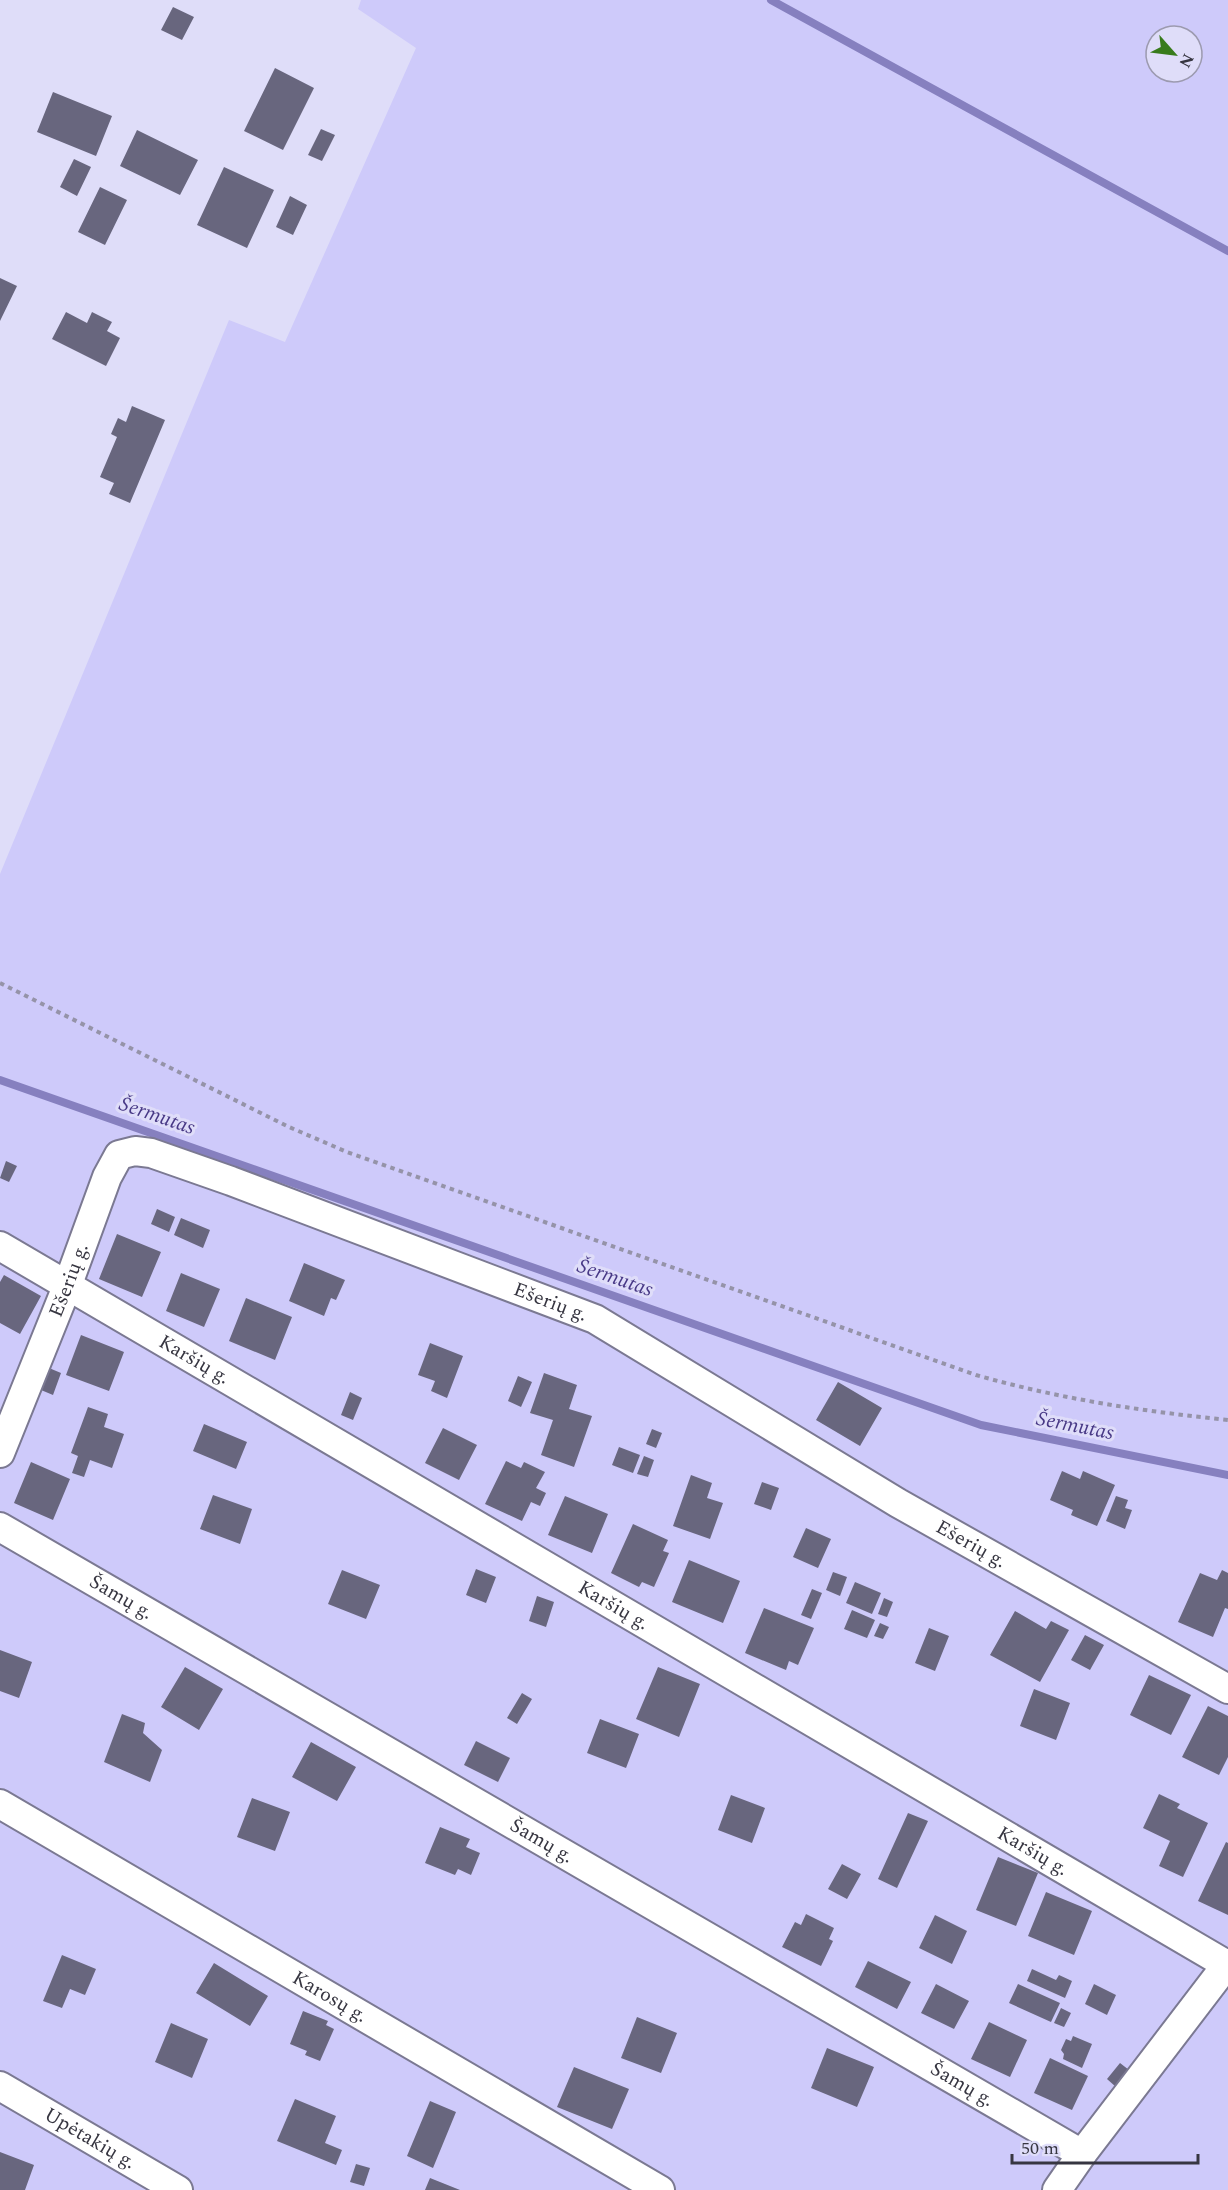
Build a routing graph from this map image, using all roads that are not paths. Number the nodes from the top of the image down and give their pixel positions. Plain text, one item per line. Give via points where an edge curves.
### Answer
1 (0, 1246) edge
2 (68, 1284) junction
3 (0, 1453) edge
4 (0, 1527) edge
5 (1228, 1689) edge
6 (0, 1804) edge
7 (1228, 1964) edge
8 (0, 2086) edge
9 (1082, 2154) junction
10 (178, 2190) edge
11 (660, 2190) edge
12 (1057, 2190) edge

1 - 2 street, Karšių g.
2 - 3 street, Ešerių g.
2 - 5 street, Ešerių g. via 107,1177 119,1155 135,1150 151,1153 595,1319 898,1503
2 - 7 street, Karšių g.
4 - 9 street, Šamų g.
6 - 11 street, Karosų g.
7 - 9 street
8 - 10 street, Upėtakių g.
9 - 12 street

